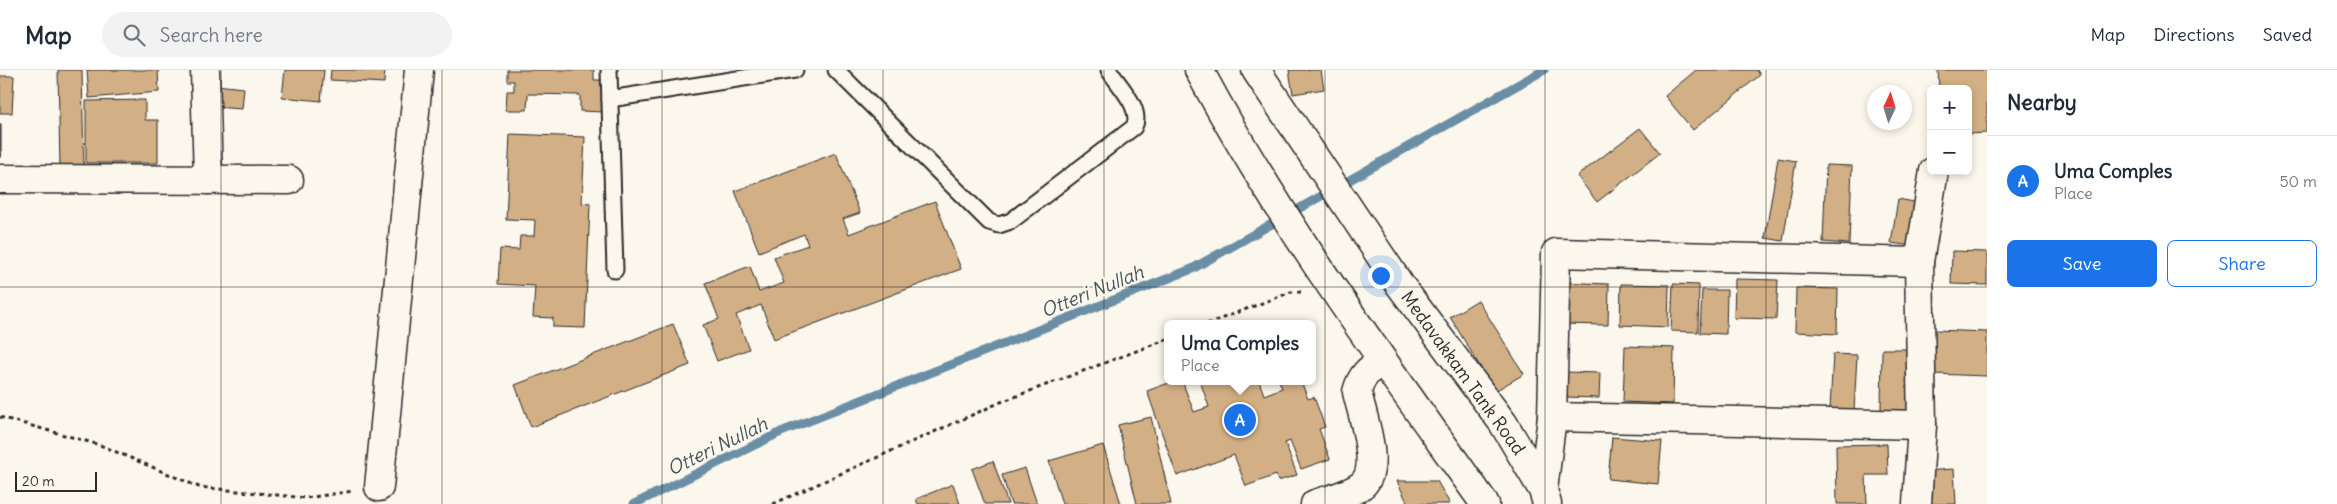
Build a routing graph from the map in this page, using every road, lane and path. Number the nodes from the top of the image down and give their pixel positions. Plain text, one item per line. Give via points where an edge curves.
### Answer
1 (205, 70) edge
2 (419, 70) edge
3 (609, 70) edge
4 (795, 70) edge
5 (836, 70) edge
6 (1109, 70) edge
7 (1199, 70) edge
8 (1259, 74) edge
9 (610, 99) junction
10 (1933, 175) edge
11 (0, 178) edge
12 (208, 180) junction
13 (289, 180) dead end
14 (1919, 262) junction
15 (615, 270) dead end
16 (1332, 290) junction
17 (1218, 320) edge
18 (1164, 341) edge
19 (1383, 362) junction
20 (0, 417) edge
21 (1552, 417) junction
22 (1922, 425) junction
23 (379, 487) joint
24 (1545, 497) edge
25 (774, 504) edge
26 (1315, 504) edge
27 (1485, 504) edge
28 (1917, 504) edge

1 - 12 street
2 - 23 street
3 - 9 lane
4 - 9 lane
5 - 6 lane via 989,222 999,225 1011,222 1134,128 1138,120 1136,110
7 - 16 street via 1228,123
8 - 24 street, Medavakkam Tank Road via 1400,285 1503,424
9 - 15 lane
10 - 14 street
11 - 12 street
12 - 13 street
14 - 21 street via 1556,253
14 - 22 street
16 - 17 path via 1291,292
16 - 19 street
18 - 25 path via 1001,402
19 - 26 street via 1370,368 1359,383 1357,392 1372,460 1370,474 1355,490
19 - 27 street
20 - 23 path via 100,445 199,487 306,498
21 - 22 street
21 - 24 street
22 - 28 street

